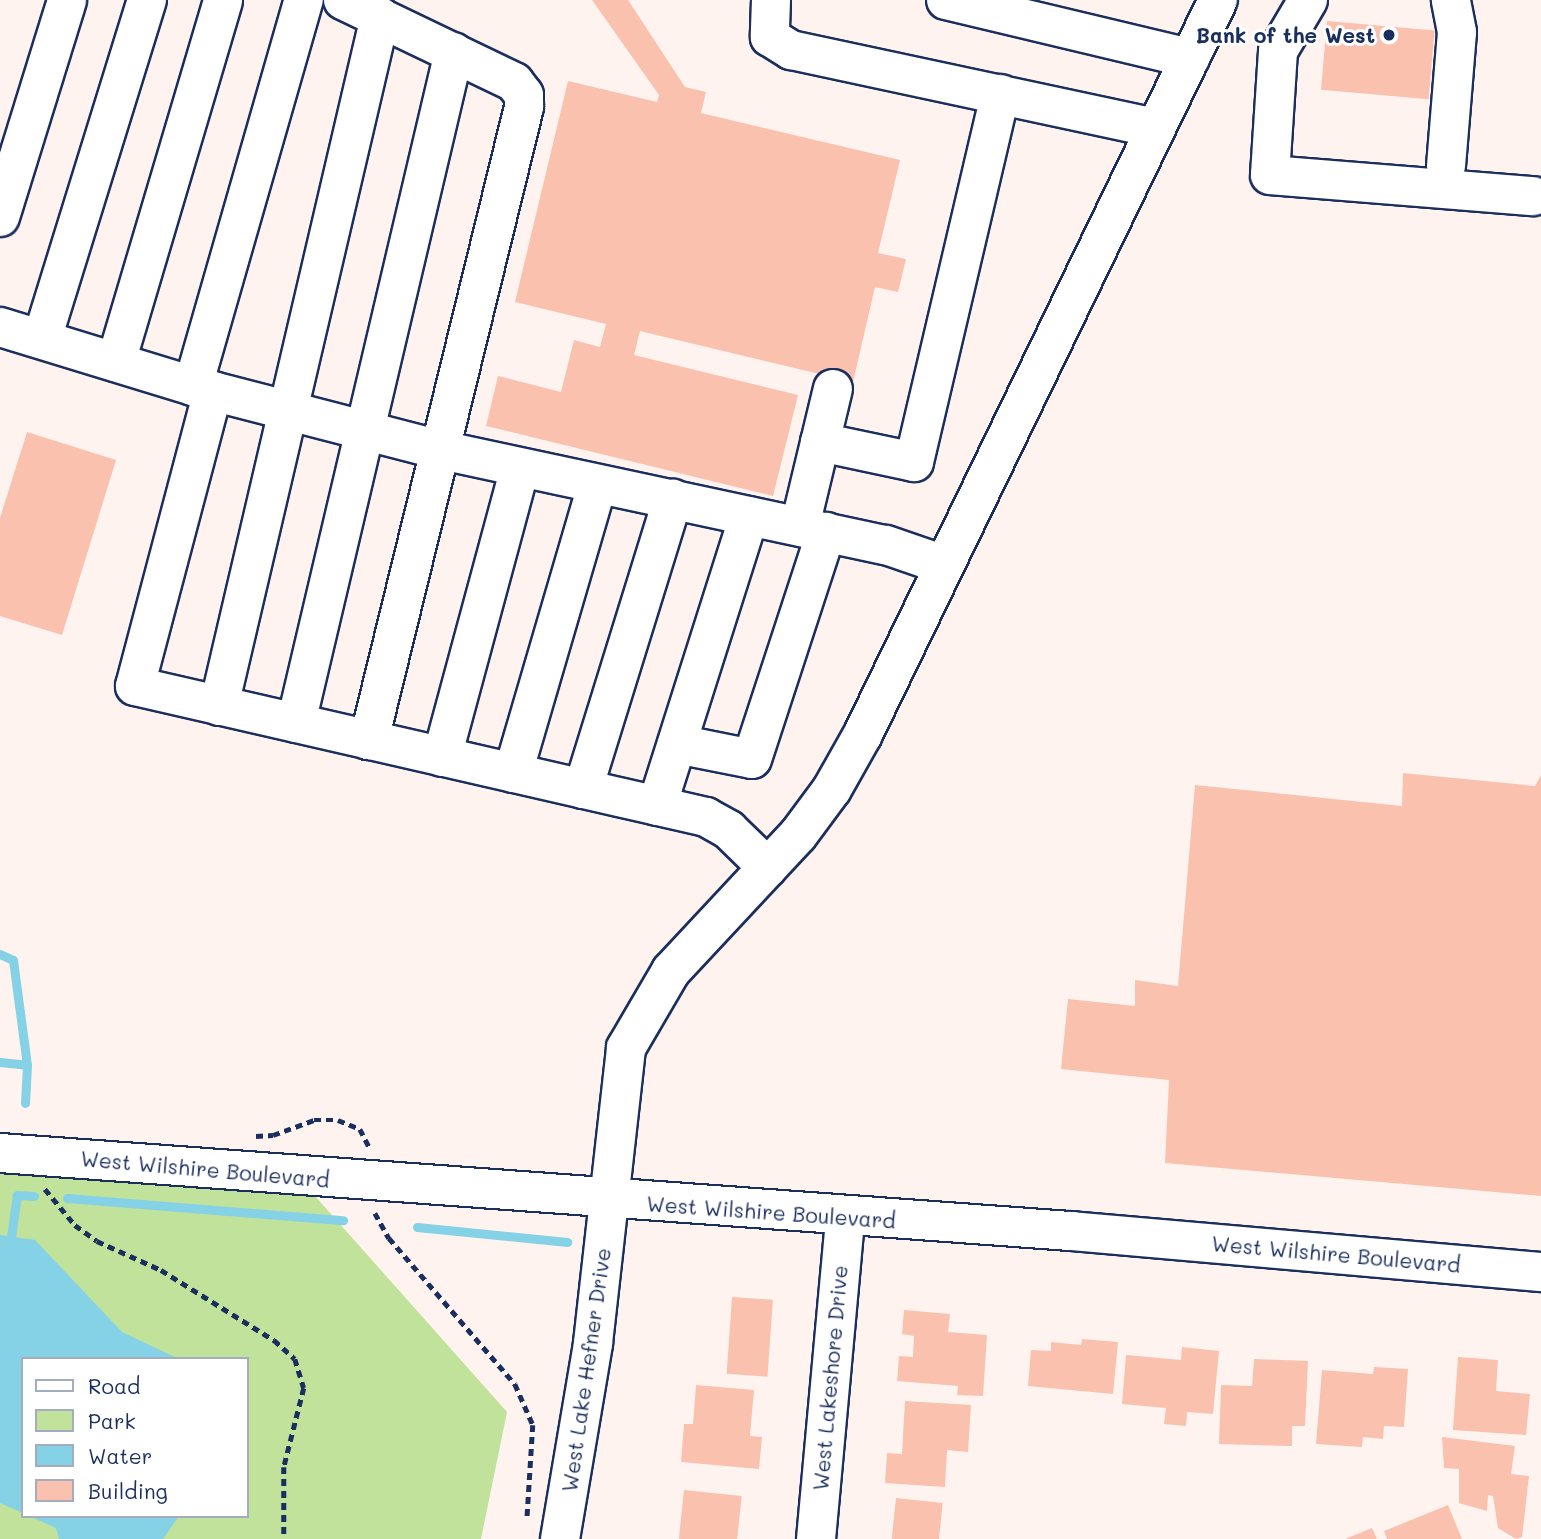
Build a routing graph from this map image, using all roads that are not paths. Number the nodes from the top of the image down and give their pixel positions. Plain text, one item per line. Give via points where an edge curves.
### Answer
1 (67, 0) edge
2 (147, 0) edge
3 (223, 0) edge
4 (304, 0) edge
5 (343, 0) edge
6 (771, 0) edge
7 (946, 0) edge
8 (1218, 0) edge
9 (1308, 0) edge
10 (1451, 0) edge
11 (380, 17) junction
12 (454, 52) junction
13 (1190, 58) junction
14 (1000, 94) junction
15 (1156, 128) junction
16 (1446, 166) junction
17 (1408, 187) junction
18 (0, 217) edge
19 (0, 327) edge
20 (42, 339) junction
21 (116, 362) junction
22 (203, 389) junction
23 (833, 389) dead end
24 (289, 411) junction
25 (365, 430) junction
26 (820, 442) junction
27 (441, 450) junction
28 (520, 468) junction
29 (597, 486) junction
30 (673, 499) junction
31 (749, 516) junction
32 (813, 529) junction
33 (944, 565) junction
34 (219, 706) junction
35 (296, 723) junction
36 (369, 740) junction
37 (677, 744) junction
38 (442, 757) junction
39 (513, 773) junction
40 (583, 789) junction
41 (657, 806) junction
42 (768, 868) junction
43 (0, 1153) edge
44 (609, 1200) junction
45 (845, 1218) junction
46 (1541, 1272) edge
47 (543, 1533) edge
48 (816, 1539) edge

1 - 18 street
2 - 20 street
3 - 21 street
4 - 22 street
5 - 11 street
6 - 14 street via 770,37 791,51
7 - 13 street
8 - 13 street, West Lake Hefner Drive
9 - 17 street via 1279,51 1269,175
10 - 16 street via 1457,32
11 - 12 street
11 - 24 street
12 - 25 street
12 - 27 street via 514,82 524,95 524,107
13 - 15 street, West Lake Hefner Drive
14 - 15 street
14 - 26 street via 914,462
15 - 33 street, West Lake Hefner Drive
16 - 17 street via 1411,163
16 - 17 street via 1534,184
19 - 20 street
20 - 21 street
21 - 22 street
22 - 24 street
22 - 34 street via 135,687
23 - 26 street
24 - 25 street
24 - 34 street
25 - 27 street
25 - 35 street
26 - 32 street
27 - 28 street
27 - 36 street
28 - 29 street
28 - 38 street
29 - 30 street
29 - 39 street
30 - 31 street
30 - 40 street
31 - 32 street
31 - 37 street
32 - 33 street
32 - 37 street via 752,759
33 - 42 street, West Lake Hefner Drive via 832,789
34 - 35 street
35 - 36 street
36 - 38 street
37 - 41 street
38 - 39 street
39 - 40 street
40 - 41 street
41 - 42 street via 706,817 729,830
42 - 44 street, West Lake Hefner Drive via 671,971 636,1026 626,1048
43 - 44 street, West Wilshire Boulevard
44 - 45 street, West Wilshire Boulevard
44 - 47 street, West Lake Hefner Drive via 593,1343
45 - 46 street, West Wilshire Boulevard via 1071,1231
45 - 48 street, West Lakeshore Drive

